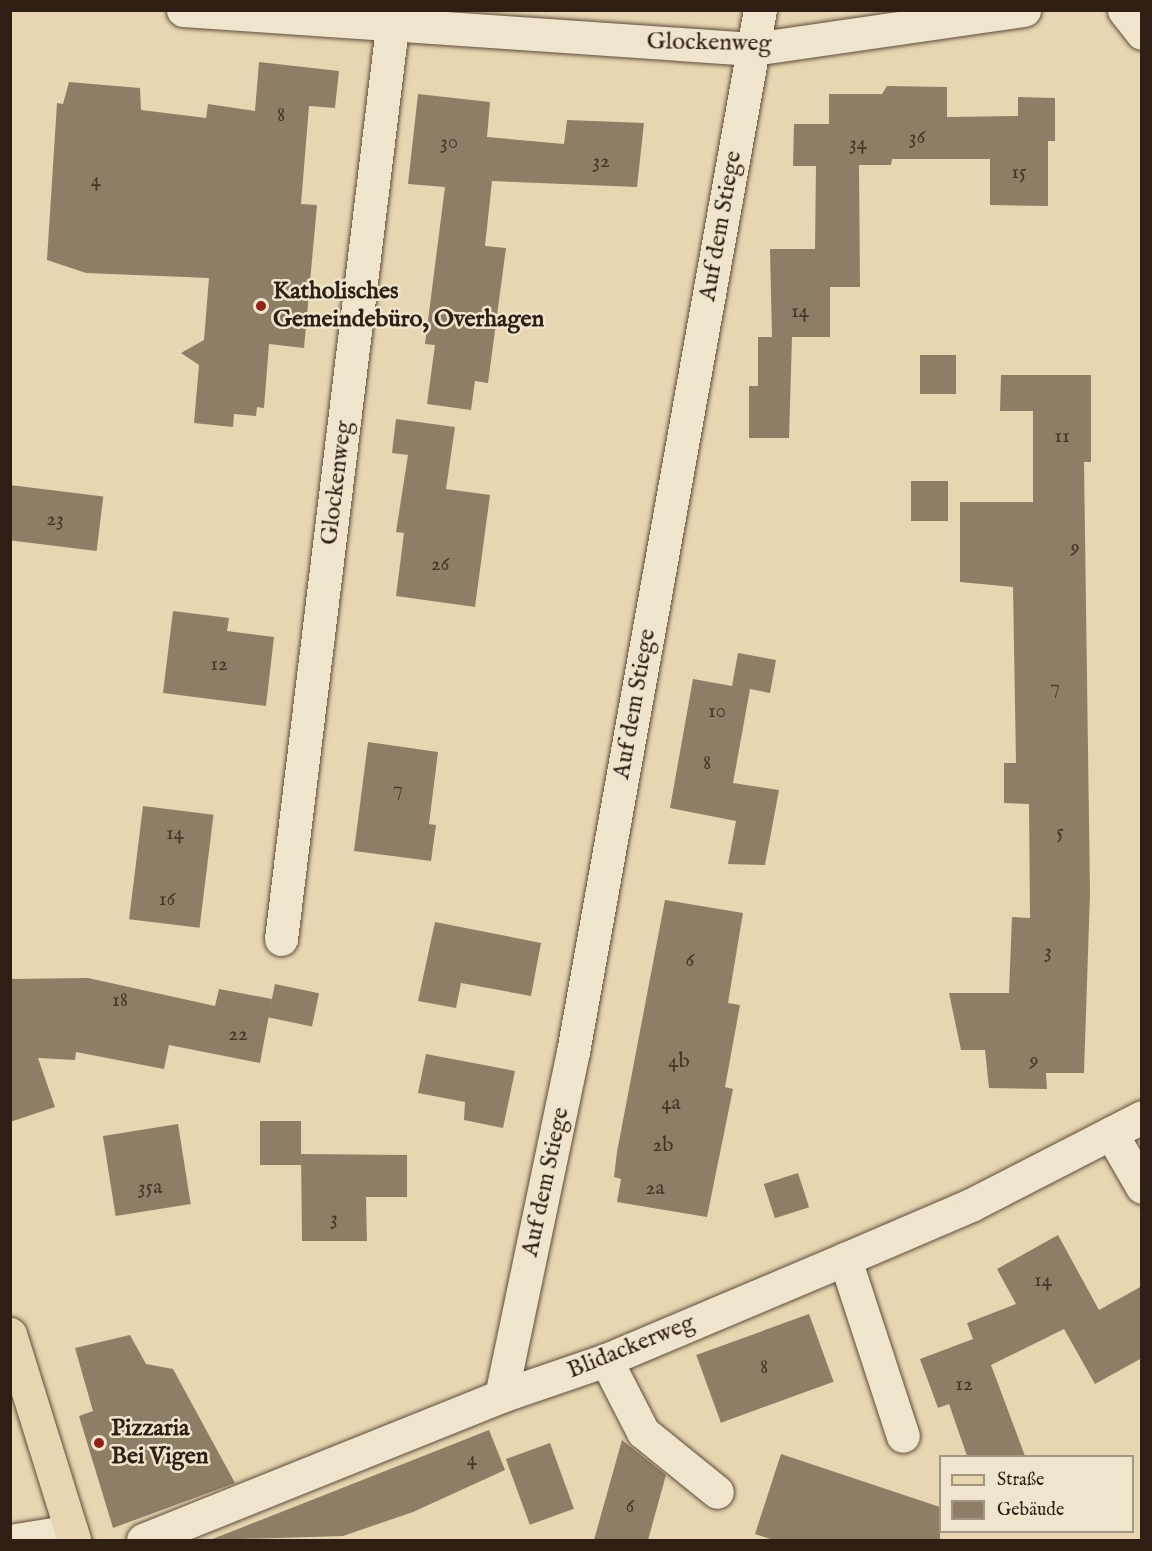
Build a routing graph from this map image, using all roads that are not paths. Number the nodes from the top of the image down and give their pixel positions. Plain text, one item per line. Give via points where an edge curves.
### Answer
1 (183, 10) edge
2 (760, 10) edge
3 (1024, 10) edge
4 (1124, 10) edge
5 (321, 17) edge
6 (392, 27) junction
7 (1142, 33) edge
8 (753, 49) junction
9 (281, 939) dead end
10 (1142, 1117) edge
11 (1111, 1133) junction
12 (1142, 1187) edge
13 (845, 1259) junction
14 (10, 1334) edge
15 (606, 1360) junction
16 (501, 1396) junction
17 (903, 1436) dead end
18 (717, 1492) dead end
19 (73, 1536) edge
20 (15, 1540) edge
21 (143, 1540) edge

1 - 5 street, Glockenweg
2 - 8 street, Auf dem Stiege
3 - 8 street, Glockenweg
4 - 7 street
5 - 6 street, Glockenweg
6 - 8 street, Glockenweg
6 - 9 street, Glockenweg
8 - 16 street, Auf dem Stiege via 573,1052
10 - 11 street, Blidackerweg
11 - 12 street
11 - 13 street, Blidackerweg via 971,1205
13 - 15 street, Blidackerweg
13 - 17 street
14 - 19 main road
15 - 16 street, Blidackerweg
15 - 18 street via 643,1432
16 - 21 street, Blidackerweg
19 - 20 street

